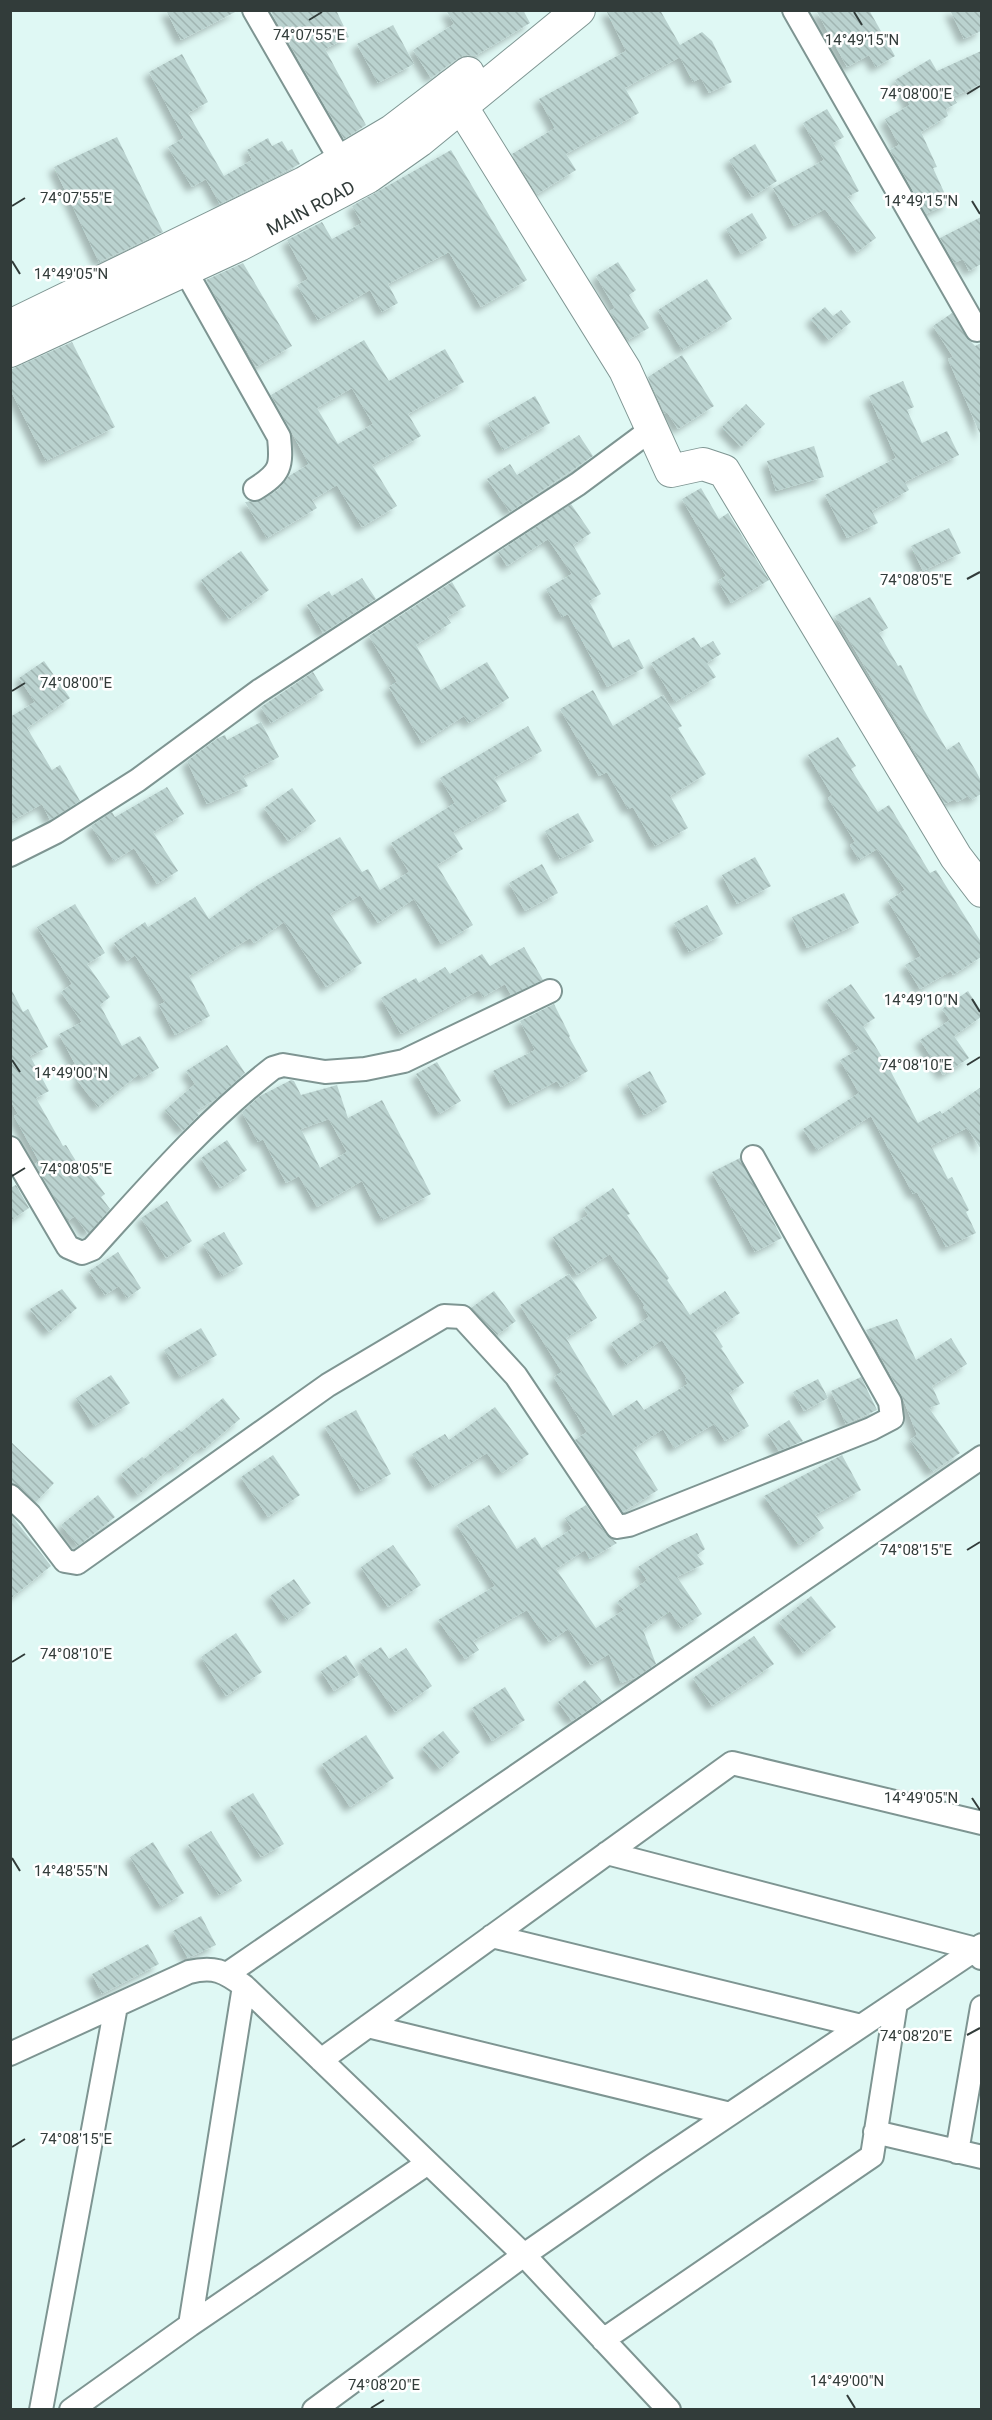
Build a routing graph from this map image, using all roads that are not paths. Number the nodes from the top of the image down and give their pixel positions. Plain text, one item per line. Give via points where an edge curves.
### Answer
1 (254, 10) edge
2 (545, 10) edge
3 (579, 10) edge
4 (794, 10) edge
5 (456, 96) junction
6 (341, 161) junction
7 (185, 270) junction
8 (10, 326) edge
9 (981, 327) edge
10 (10, 351) edge
11 (652, 429) junction
12 (255, 489) dead end
13 (10, 855) edge
14 (977, 877) edge
15 (550, 991) dead end
16 (10, 1148) edge
17 (753, 1157) dead end
18 (981, 1457) edge
19 (10, 1496) edge
20 (981, 1823) edge
21 (607, 1853) junction
22 (492, 1936) junction
23 (979, 1951) edge
24 (236, 1980) junction
25 (896, 2003) junction
26 (116, 2006) junction
27 (981, 2007) edge
28 (368, 2026) junction
29 (861, 2026) junction
30 (10, 2054) edge
31 (321, 2060) junction
32 (730, 2114) junction
33 (875, 2132) junction
34 (957, 2152) junction
35 (981, 2157) edge
36 (428, 2163) junction
37 (524, 2255) junction
38 (190, 2325) junction
39 (603, 2340) junction
40 (41, 2409) edge
41 (71, 2409) edge
42 (314, 2409) edge
43 (669, 2409) edge

1 - 6 street
2 - 5 main road, MAIN ROAD
3 - 5 main road, MAIN ROAD
4 - 9 street via 976,330
5 - 6 main road, MAIN ROAD
5 - 7 main road, MAIN ROAD via 418,141 368,177
5 - 11 main road via 625,370
6 - 8 main road, MAIN ROAD via 304,183
7 - 10 main road, MAIN ROAD
7 - 12 street via 279,437 282,460 272,478
11 - 13 street via 578,484 259,691 138,780 56,832
11 - 14 main road via 671,471 703,464 724,471 950,847
15 - 16 street via 404,1061 325,1072 283,1065 273,1068 176,1158 92,1249 82,1253 68,1247
17 - 19 street via 891,1402 892,1418 871,1429 617,1527 516,1376 462,1317 444,1316 328,1384 76,1563 66,1561
18 - 24 street
20 - 21 street via 732,1763
21 - 22 street
21 - 23 street
22 - 28 street
22 - 29 street
23 - 25 street
24 - 26 street via 206,1968
24 - 31 street
24 - 38 street
25 - 29 street
25 - 33 street
26 - 30 street
26 - 40 street
27 - 34 street
28 - 31 street
28 - 32 street
29 - 32 street
31 - 36 street
32 - 37 street
33 - 34 street
33 - 39 street via 872,2156
34 - 35 street
36 - 37 street
36 - 38 street
37 - 39 street
37 - 42 street
38 - 41 street
39 - 43 street

